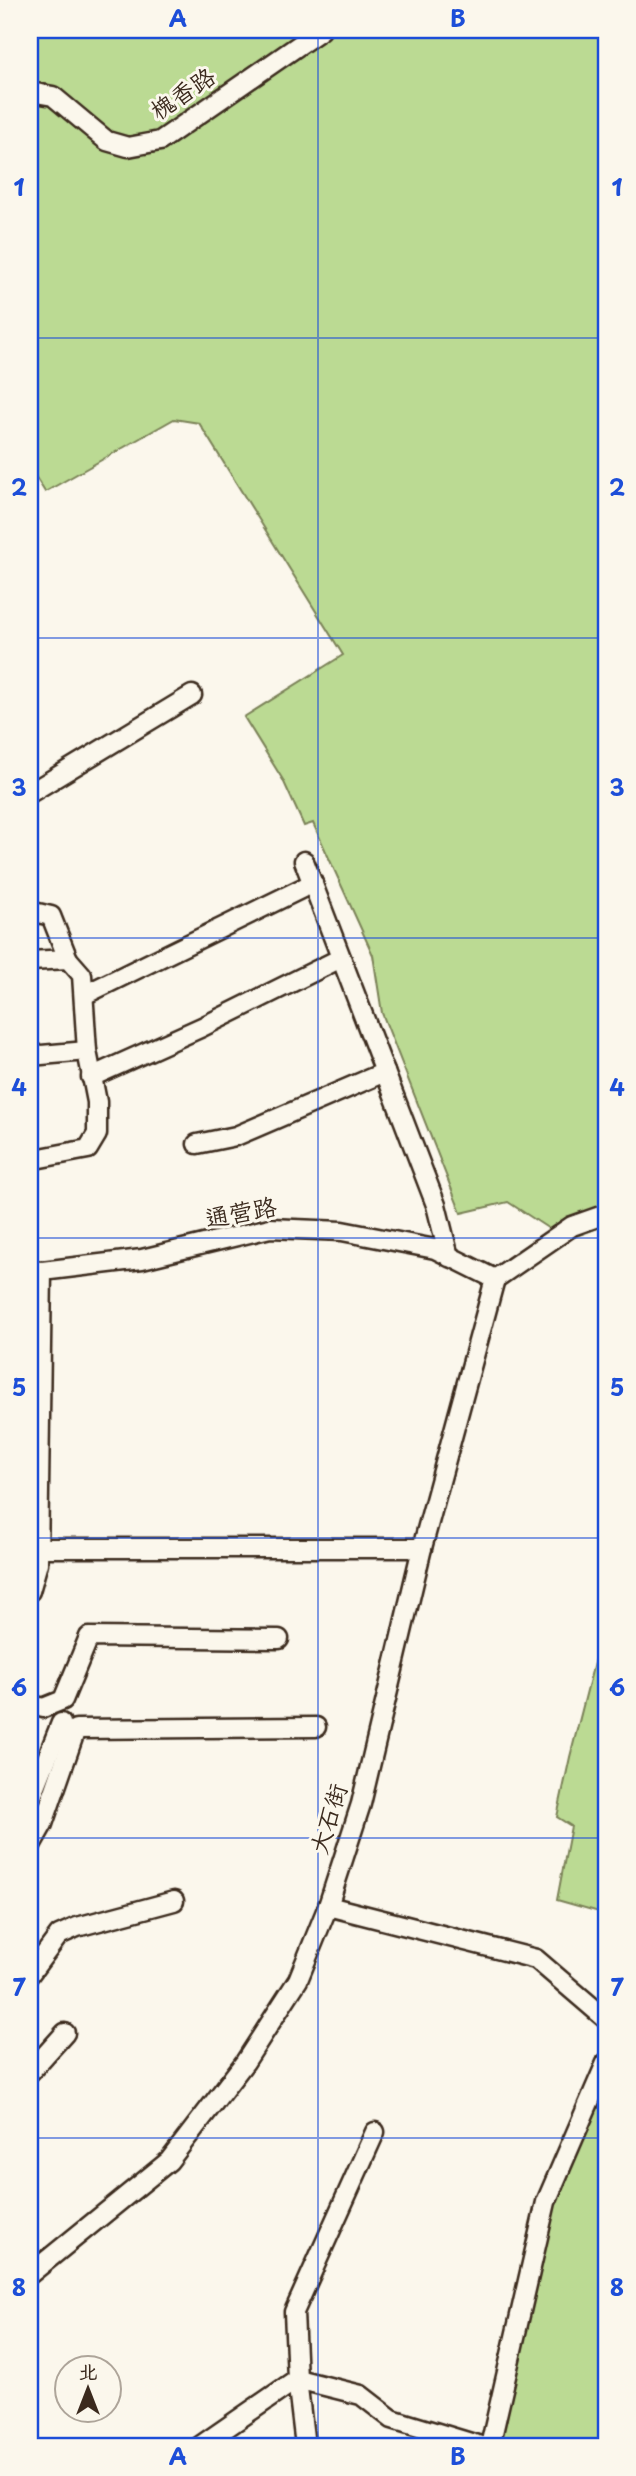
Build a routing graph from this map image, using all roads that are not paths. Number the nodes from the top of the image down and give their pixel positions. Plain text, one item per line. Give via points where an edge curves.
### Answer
1 (321, 30) edge
2 (30, 92) edge
3 (192, 695) dead end
4 (30, 793) edge
5 (304, 861) dead end
6 (313, 883) junction
7 (30, 917) edge
8 (341, 958) junction
9 (68, 959) junction
10 (30, 961) edge
11 (84, 995) junction
12 (87, 1051) junction
13 (30, 1056) edge
14 (385, 1072) junction
15 (91, 1077) junction
16 (197, 1144) dead end
17 (30, 1160) edge
18 (606, 1214) edge
19 (449, 1257) junction
20 (36, 1270) edge
21 (495, 1279) junction
22 (35, 1376) edge
23 (35, 1470) edge
24 (422, 1548) junction
25 (35, 1558) edge
26 (30, 1591) edge
27 (279, 1639) dead end
28 (30, 1704) edge
29 (61, 1723) dead end
30 (316, 1727) dead end
31 (30, 1801) edge
32 (30, 1847) edge
33 (174, 1901) dead end
34 (328, 1906) junction
35 (30, 1974) edge
36 (606, 2019) edge
37 (65, 2033) dead end
38 (606, 2063) edge
39 (30, 2072) edge
40 (375, 2132) dead end
41 (30, 2274) edge
42 (297, 2379) junction
43 (200, 2446) edge
44 (305, 2446) edge
45 (481, 2446) edge
46 (490, 2446) edge

1 - 2 street, 槐香路 via 160,141 128,147 107,141 53,96
3 - 4 street
5 - 6 street
6 - 8 street
6 - 11 street
7 - 9 street via 38,913 51,916
8 - 14 street
8 - 15 street
9 - 10 street
9 - 11 street via 82,975
11 - 12 street
12 - 13 street
12 - 15 street
14 - 16 street via 236,1136
14 - 19 street via 436,1205
15 - 17 street via 97,1134 88,1149
18 - 21 street via 572,1226
19 - 20 street, 通营路 via 435,1249 342,1231 270,1228 142,1259
19 - 21 street, 通营路
20 - 22 street
21 - 24 street, 大石街
22 - 23 street
23 - 25 street
24 - 25 street
24 - 34 street, 大石街 via 361,1804
25 - 26 street
27 - 28 street via 89,1637 63,1700 43,1708
29 - 31 street
30 - 32 street via 76,1729 43,1824
33 - 35 street via 59,1935
34 - 36 street via 536,1959
34 - 41 street, 大石街 via 298,1980 245,2062 169,2161
37 - 39 street
38 - 46 street via 545,2202
40 - 42 street via 295,2312
42 - 43 street
42 - 44 street
42 - 45 street via 361,2395 392,2419

